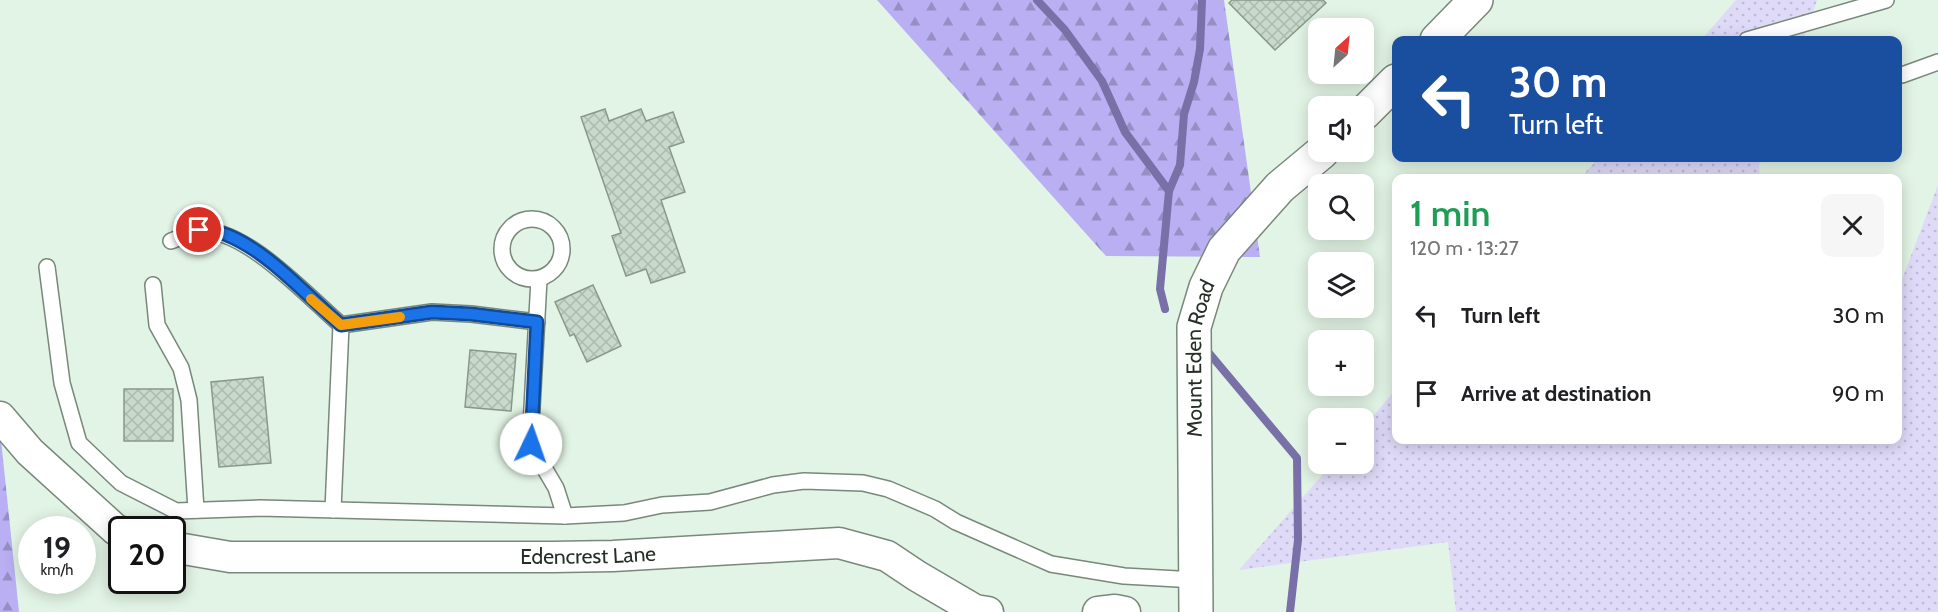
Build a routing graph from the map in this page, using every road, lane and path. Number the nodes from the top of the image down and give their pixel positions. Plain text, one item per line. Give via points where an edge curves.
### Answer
1 (1476, 0) edge
2 (1886, 0) edge
3 (1444, 36) edge
4 (1761, 36) edge
5 (1938, 62) edge
6 (1902, 75) dead end
7 (1392, 85) edge
8 (1374, 103) edge
9 (1310, 162) edge
10 (171, 241) dead end
11 (47, 267) dead end
12 (539, 279) junction
13 (153, 285) dead end
14 (537, 322) junction
15 (341, 325) junction
16 (0, 417) edge
17 (196, 510) junction
18 (333, 510) junction
19 (565, 516) junction
20 (108, 523) edge
21 (186, 549) edge
22 (1196, 596) edge
23 (988, 612) edge
24 (1098, 612) edge
25 (1125, 612) edge

1 - 3 street
2 - 4 lane
5 - 6 lane
7 - 8 street
9 - 22 street, Mount Eden Road via 1280,187 1224,250 1194,327
10 - 15 lane via 199,230 225,234 279,270
11 - 17 lane via 62,383 79,443 121,483 176,511
12 - 12 lane via 556,268 561,259 561,239 548,223 538,219 519,221 511,226 502,244 505,263 519,277
12 - 14 lane
13 - 17 lane via 158,325 181,368 189,400
14 - 15 lane via 432,312
14 - 19 lane via 531,444 556,488
15 - 18 lane
16 - 20 street via 30,452
17 - 18 lane
18 - 19 lane
19 - 22 lane via 710,502 774,485 863,483 935,509 1051,564 1124,576
21 - 23 street, Edencrest Lane via 230,557 554,557 838,543 887,556 975,610
24 - 25 street

